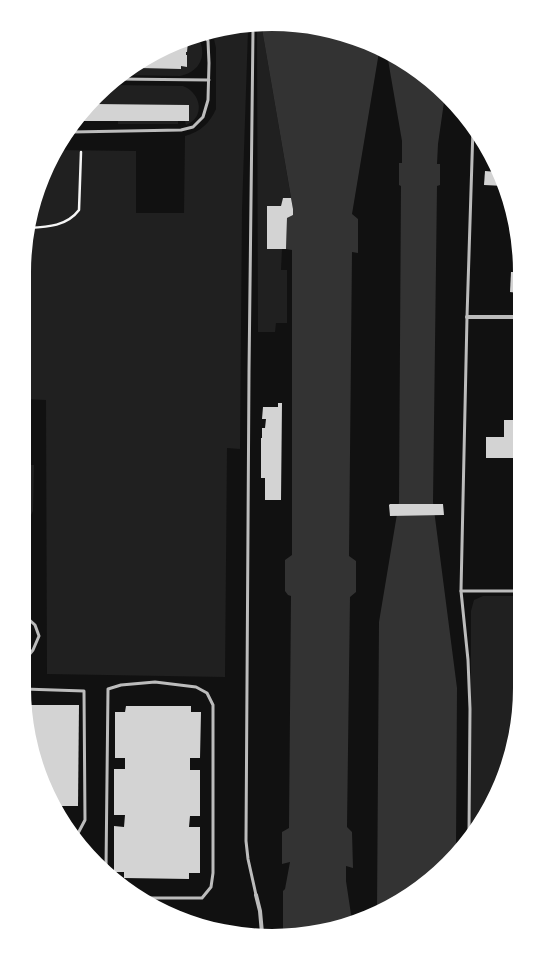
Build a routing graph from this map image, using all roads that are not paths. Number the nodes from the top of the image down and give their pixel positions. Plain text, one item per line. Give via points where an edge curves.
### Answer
1 (253, 32) edge
2 (207, 40) edge
3 (128, 79) edge
4 (209, 80) junction
5 (76, 132) edge
6 (474, 140) edge
7 (467, 316) junction
8 (513, 317) edge
9 (461, 591) junction
10 (513, 591) edge
11 (31, 622) edge
12 (31, 652) edge
13 (31, 689) edge
14 (469, 826) edge
15 (79, 832) edge
16 (106, 862) edge
17 (256, 895) joint
18 (153, 898) edge
19 (262, 928) edge

1 - 17 lane via 246,841
2 - 4 lane
3 - 4 lane
4 - 5 lane via 208,100 203,117 193,127 182,130
6 - 7 lane
7 - 8 street
7 - 9 lane
9 - 10 lane
9 - 14 lane via 470,708
11 - 12 lane via 39,636
13 - 15 lane via 84,691 85,820
16 - 18 lane via 108,689 120,685 155,682 196,687 207,693 213,705 211,887 202,898
17 - 19 street

